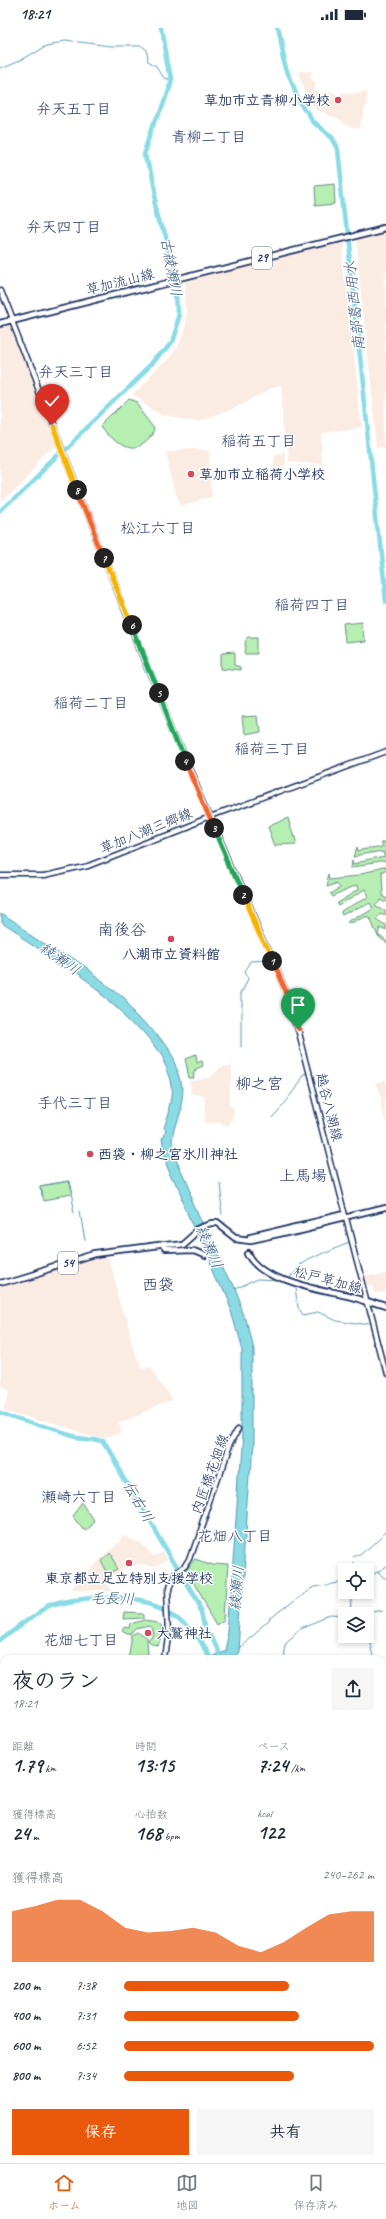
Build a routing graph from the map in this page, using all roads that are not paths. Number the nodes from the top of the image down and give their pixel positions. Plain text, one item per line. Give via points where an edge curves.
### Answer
1 (386, 226) edge
2 (0, 290) edge
3 (12, 321) junction
4 (0, 324) edge
5 (386, 752) edge
6 (210, 817) junction
7 (0, 875) edge
8 (386, 1206) edge
9 (346, 1216) junction
10 (163, 1246) junction
11 (249, 1252) dead end
12 (204, 1255) dead end
13 (0, 1284) edge
14 (367, 1302) junction
15 (386, 1308) edge
16 (386, 1373) edge
17 (239, 1428) dead end
18 (166, 1655) edge

1 - 3 main road, 草加流山線 / 29
2 - 3 main road, 越谷八潮線
3 - 4 main road, 草加流山線 / 29
3 - 6 main road, 越谷八潮線 via 60,447
5 - 6 main road, 草加八潮三郷線
6 - 7 main road, 草加八潮三郷線 via 77,869 43,875
6 - 9 main road, 越谷八潮線 via 292,1006
8 - 9 main road, 54
9 - 10 main road, 54 via 246,1239 236,1238 221,1226 212,1224 199,1229 182,1244
9 - 14 main road, 越谷八潮線
10 - 12 main road, 54 via 164,1251 192,1250
10 - 13 main road, 54 via 96,1255
11 - 14 main road, 松戸草加線 via 255,1262 286,1280
14 - 15 main road, 松戸草加線
14 - 16 main road, 越谷八潮線
17 - 18 main road, 内匠橋花畑線 via 229,1446 190,1559 168,1586 169,1631

